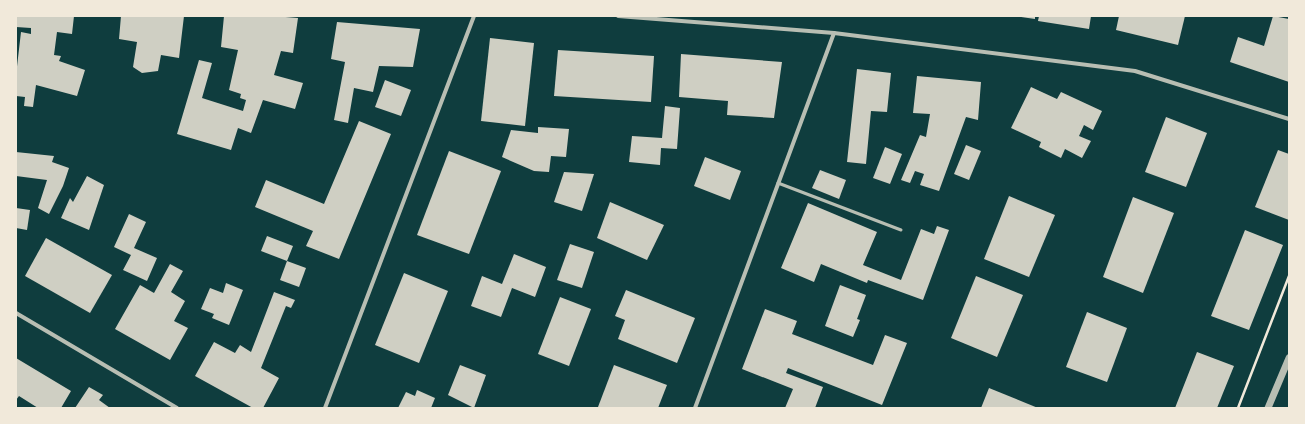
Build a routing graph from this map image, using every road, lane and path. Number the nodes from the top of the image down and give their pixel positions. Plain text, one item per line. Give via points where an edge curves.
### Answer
1 (474, 16) edge
2 (618, 16) edge
3 (834, 33) junction
4 (1289, 119) edge
5 (778, 183) junction
6 (901, 230) dead end
7 (1289, 276) edge
8 (16, 314) edge
9 (1289, 358) edge
10 (177, 408) edge
11 (325, 408) edge
12 (695, 408) edge
13 (1238, 408) edge
14 (1268, 408) edge

1 - 11 street
2 - 3 street
3 - 4 street via 1135,71
3 - 5 street
5 - 6 lane
5 - 12 street
7 - 13 path
8 - 10 street
9 - 14 street

